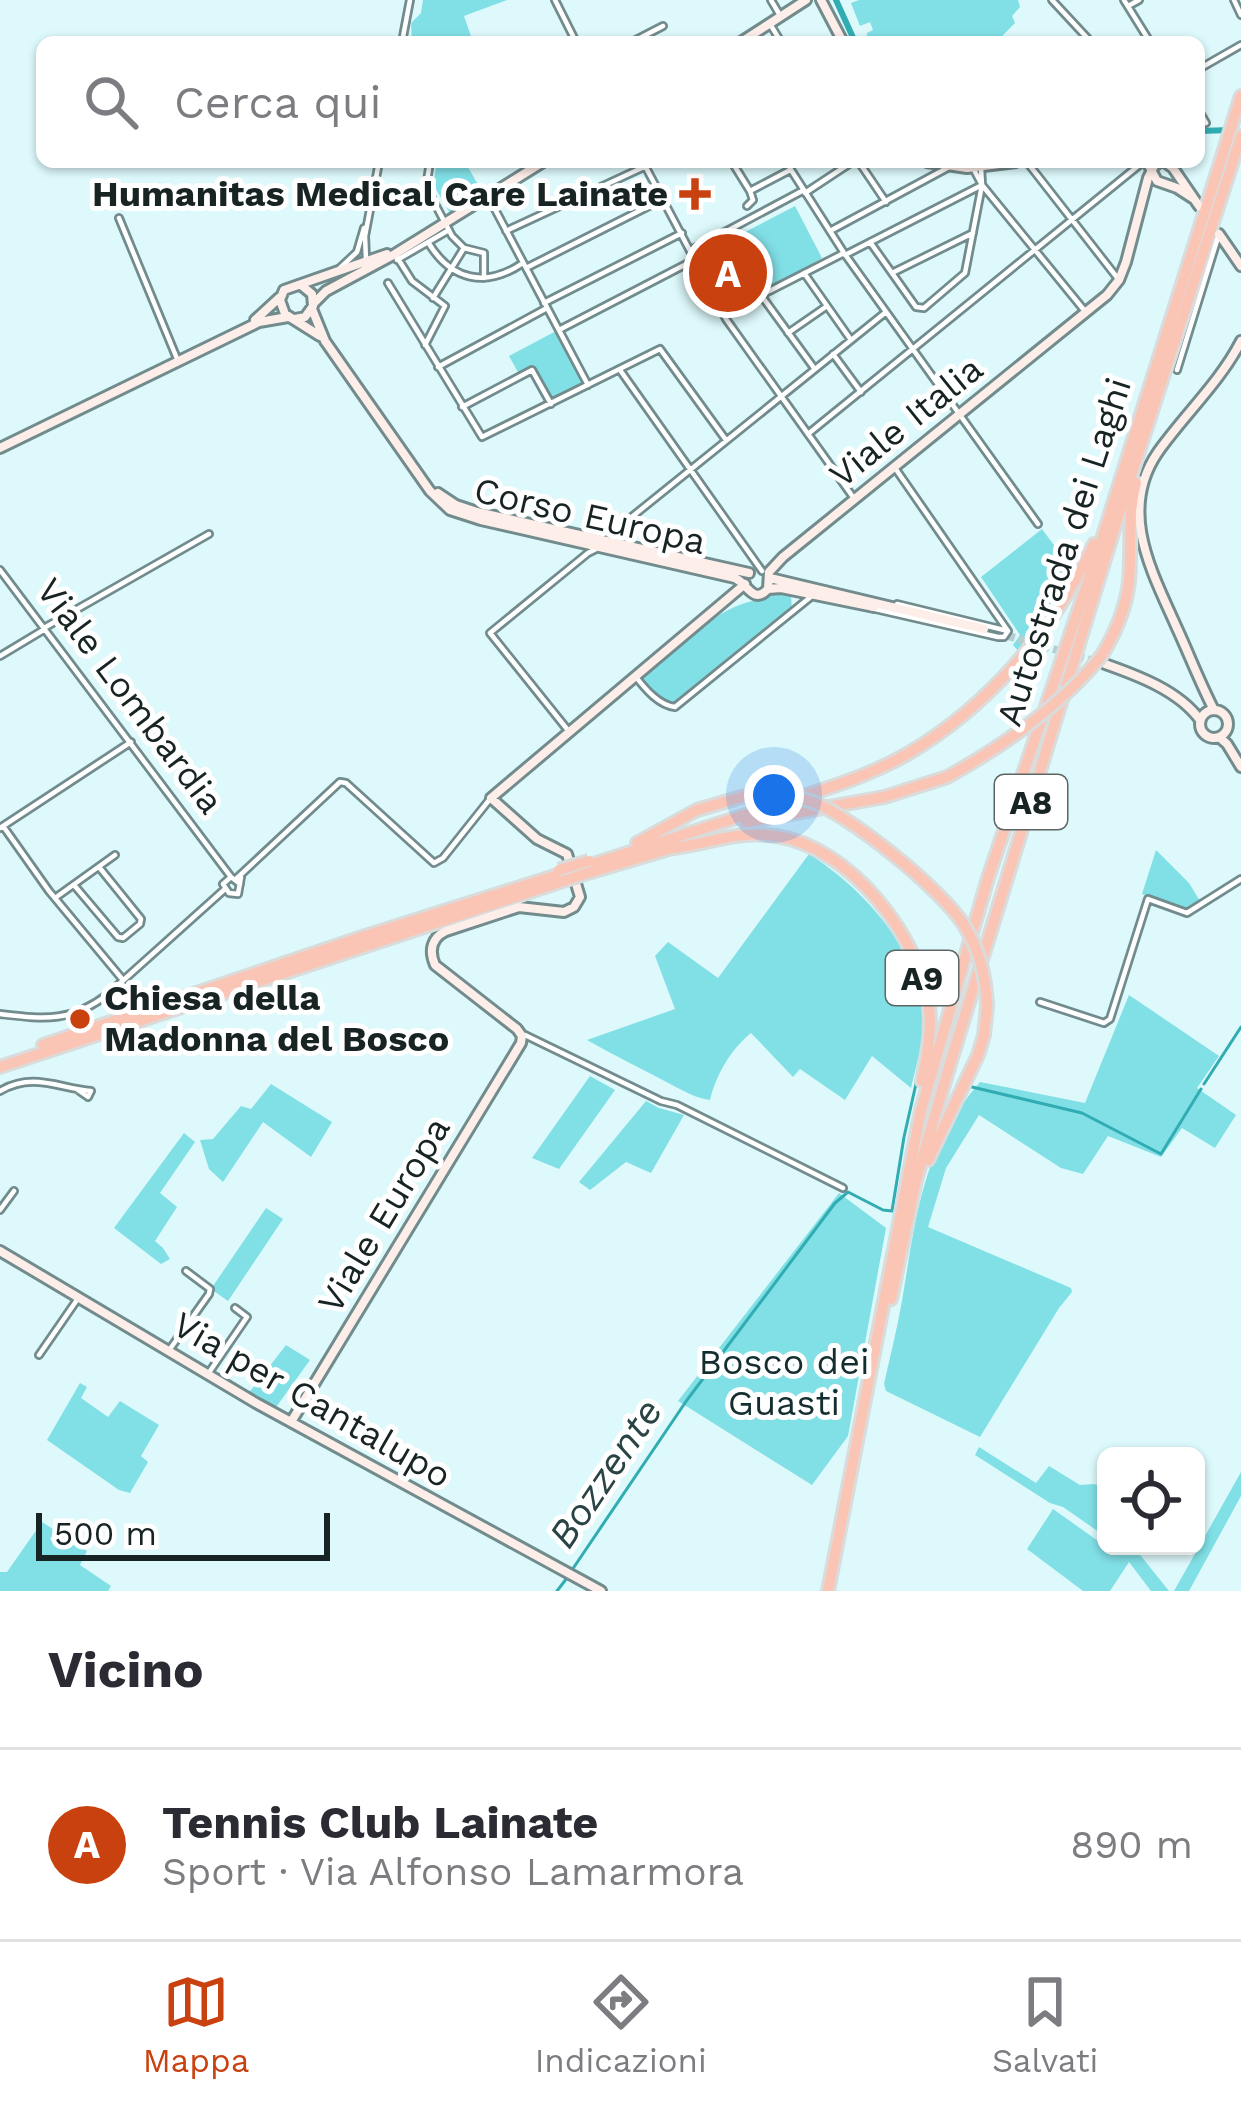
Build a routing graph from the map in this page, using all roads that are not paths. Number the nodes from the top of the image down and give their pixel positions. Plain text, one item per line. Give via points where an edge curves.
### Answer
1 (410, 0) edge
2 (555, 0) edge
3 (771, 0) edge
4 (1052, 0) edge
5 (1139, 0) edge
6 (1234, 0) edge
7 (814, 2) edge
8 (1126, 3) edge
9 (1241, 15) edge
10 (781, 17) junction
11 (770, 24) junction
12 (663, 26) dead end
13 (403, 36) edge
14 (573, 36) edge
15 (644, 36) edge
16 (751, 36) edge
17 (777, 36) edge
18 (838, 36) edge
19 (1085, 36) edge
20 (1146, 36) edge
21 (1241, 45) edge
22 (1205, 66) edge
23 (1240, 98) edge
24 (1241, 136) edge
25 (1228, 157) junction
26 (378, 168) edge
27 (429, 168) edge
28 (534, 168) edge
29 (637, 168) edge
30 (647, 168) edge
31 (736, 168) edge
32 (785, 168) edge
33 (789, 168) edge
34 (845, 168) edge
35 (860, 168) edge
36 (947, 168) edge
37 (977, 168) edge
38 (1032, 168) edge
39 (1139, 168) edge
40 (1147, 168) edge
41 (1149, 168) edge
42 (1170, 168) edge
43 (1171, 168) edge
44 (1167, 184) junction
45 (982, 185) junction
46 (749, 191) junction
47 (804, 191) junction
48 (488, 196) junction
49 (372, 199) junction
50 (663, 199) junction
51 (1143, 200) junction
52 (886, 203) junction
53 (747, 206) dead end
54 (119, 218) dead end
55 (1072, 220) junction
56 (447, 226) junction
57 (506, 231) junction
58 (830, 232) junction
59 (682, 233) junction
60 (973, 233) junction
61 (1219, 234) joint
62 (365, 236) junction
63 (836, 240) junction
64 (428, 242) junction
65 (870, 242) junction
66 (464, 248) junction
67 (691, 250) junction
68 (1036, 250) junction
69 (357, 252) junction
70 (845, 254) junction
71 (392, 256) junction
72 (835, 257) junction
73 (696, 259) junction
74 (352, 266) junction
75 (366, 266) junction
76 (524, 266) junction
77 (1241, 266) edge
78 (452, 269) junction
79 (335, 272) junction
80 (804, 273) junction
81 (892, 274) junction
82 (352, 278) junction
83 (484, 278) junction
84 (1118, 280) junction
85 (388, 283) dead end
86 (300, 285) junction
87 (281, 295) junction
88 (761, 295) junction
89 (433, 298) junction
90 (313, 306) junction
91 (546, 306) junction
92 (827, 306) junction
93 (886, 312) junction
94 (1083, 313) junction
95 (724, 314) junction
96 (291, 318) junction
97 (244, 329) junction
98 (559, 330) junction
99 (788, 333) junction
100 (851, 340) junction
101 (325, 341) junction
102 (1241, 341) edge
103 (425, 345) junction
104 (913, 350) junction
105 (833, 354) junction
106 (178, 361) junction
107 (438, 367) junction
108 (814, 369) junction
109 (620, 370) junction
110 (1177, 370) dead end
111 (588, 386) junction
112 (1161, 387) junction
113 (861, 392) junction
114 (781, 396) junction
115 (551, 404) junction
116 (462, 407) junction
117 (958, 415) junction
118 (808, 434) junction
119 (726, 440) junction
120 (0, 448) edge
121 (894, 466) junction
122 (691, 470) junction
123 (854, 499) junction
124 (1113, 502) junction
125 (1038, 524) dead end
126 (209, 534) dead end
127 (605, 544) junction
128 (0, 570) edge
129 (760, 573) junction
130 (746, 587) junction
131 (768, 589) junction
132 (796, 592) junction
133 (813, 596) junction
134 (868, 604) junction
135 (797, 608) junction
136 (44, 629) junction
137 (986, 629) junction
138 (0, 656) edge
139 (1104, 659) junction
140 (635, 676) junction
141 (1217, 723) junction
142 (568, 731) junction
143 (131, 742) junction
144 (1241, 767) edge
145 (490, 797) junction
146 (2, 827) edge
147 (666, 849) junction
148 (115, 855) dead end
149 (217, 855) junction
150 (590, 866) junction
151 (99, 867) junction
152 (561, 875) junction
153 (237, 879) junction
154 (1241, 879) edge
155 (74, 885) junction
156 (224, 885) junction
157 (55, 898) junction
158 (123, 980) junction
159 (1040, 1002) dead end
160 (0, 1014) edge
161 (522, 1036) junction
162 (0, 1063) edge
163 (78, 1090) dead end
164 (0, 1091) edge
165 (843, 1188) dead end
166 (14, 1191) dead end
167 (0, 1210) edge
168 (908, 1220) junction
169 (0, 1251) edge
170 (186, 1271) dead end
171 (79, 1297) junction
172 (884, 1297) junction
173 (236, 1308) dead end
174 (169, 1351) junction
175 (39, 1355) dead end
176 (208, 1374) junction
177 (291, 1422) junction
178 (601, 1591) edge
179 (831, 1591) edge

1 - 13 street
2 - 14 street
3 - 10 street
4 - 19 street
5 - 8 street
6 - 9 street
7 - 10 street
7 - 18 street
8 - 20 street
10 - 11 street
11 - 16 street
11 - 17 street
12 - 15 street
21 - 22 street
23 - 25 highway, Autostrada dei Laghi / A8
24 - 25 highway, Autostrada dei Laghi / A8
25 - 112 highway, Autostrada dei Laghi / A8
25 - 124 highway, Autostrada dei Laghi / A8
26 - 49 street
27 - 56 street via 426,187
28 - 48 street
29 - 57 street
30 - 50 street
31 - 46 street
32 - 46 street
33 - 47 street
34 - 47 street
35 - 52 street
36 - 52 street
37 - 45 street
38 - 55 street
39 - 55 street
40 - 51 street
41 - 44 street
42 - 44 street via 1176,180
43 - 44 street via 1197,203
44 - 51 street
45 - 60 street
45 - 65 street
45 - 68 street
46 - 53 street
47 - 58 street
47 - 67 street
48 - 56 street
48 - 57 street
49 - 62 street
49 - 69 street
50 - 59 street
50 - 76 street
51 - 84 street
52 - 58 street
54 - 106 street
55 - 68 street
55 - 84 street
56 - 64 street
56 - 66 street
56 - 71 street
57 - 76 street
58 - 63 street
59 - 67 street
59 - 91 street
60 - 81 street
60 - 81 street via 962,278 924,308
61 - 77 street
61 - 110 street
62 - 71 street via 373,251
62 - 75 street
63 - 70 street
63 - 72 street
64 - 71 street
64 - 78 street
65 - 70 street
65 - 81 street
66 - 78 street
66 - 83 street via 484,254
67 - 73 street
68 - 94 street
68 - 104 street
69 - 74 street
69 - 79 street
70 - 72 street
70 - 93 street
71 - 75 street
71 - 89 street
72 - 80 street
73 - 95 street
73 - 98 street
74 - 75 street
74 - 79 street
74 - 82 street
75 - 82 street
76 - 83 street
76 - 91 street
78 - 83 street
78 - 89 street
79 - 86 street
80 - 88 street
80 - 92 street
82 - 90 street
84 - 94 street, Viale Italia
85 - 103 street
86 - 87 street
86 - 90 street
87 - 96 street
87 - 97 street
88 - 95 street
88 - 99 street
89 - 103 street via 445,305
90 - 96 street
90 - 101 street, Corso Europa
91 - 98 street
91 - 107 street
92 - 99 street
92 - 100 street
93 - 100 street
93 - 104 street
94 - 117 street, Viale Italia
95 - 114 street
96 - 97 street
96 - 101 street, Corso Europa
97 - 106 street
98 - 111 street
99 - 108 street
100 - 105 street
101 - 127 street, Corso Europa via 432,488 476,512
102 - 141 street via 1156,456 1138,510 1152,573
103 - 107 street
104 - 113 street
104 - 117 street
105 - 108 street
105 - 113 street
106 - 120 street
107 - 116 street
108 - 114 street
109 - 111 street
109 - 119 street via 660,349
109 - 122 street
111 - 115 street
112 - 139 highway, A9 via 1133,491 1126,596
112 - 168 highway, Autostrada dei Laghi / A8
113 - 118 street
114 - 118 street
114 - 119 street
115 - 116 street via 482,437
115 - 116 street via 532,370
117 - 121 street, Viale Italia
117 - 125 street
118 - 123 street
119 - 122 street
121 - 123 street, Viale Italia
121 - 137 street, Corso Europa via 1008,631
122 - 127 street
122 - 129 street
123 - 129 street, Viale Italia
124 - 150 highway, A9 via 1051,620 956,722 848,782
124 - 172 highway, Autostrada dei Laghi / A8 via 947,1017
126 - 136 street
127 - 129 street, Corso Europa
127 - 130 street, Corso Europa
127 - 142 street via 490,633
128 - 136 street, Viale Lombardia
129 - 130 street
129 - 131 street
129 - 134 street, Corso Europa
130 - 131 street, Corso Europa via 760,596
130 - 140 street
131 - 132 street, Corso Europa
132 - 133 street, Corso Europa
132 - 135 street
133 - 134 street, Corso Europa
133 - 135 street
134 - 137 street, Corso Europa
134 - 137 street
135 - 140 street via 675,706
136 - 138 street
136 - 143 street, Viale Lombardia
139 - 141 street
139 - 147 highway, A9, bridge via 988,754 947,777 758,819
140 - 142 street
141 - 144 street
142 - 145 street
143 - 146 street
143 - 149 street, Viale Lombardia
145 - 153 street via 434,863 343,782
145 - 161 street via 536,839 567,854 578,903 564,912 513,909 446,931 431,955
146 - 157 street
147 - 150 highway, A9
147 - 172 highway, A9 via 740,834 808,845 864,886 912,955 927,994 930,1036
148 - 151 street
149 - 153 street, Viale Lombardia
149 - 156 street
150 - 152 highway, A9, bridge
150 - 168 highway, A9, bridge via 697,810 782,795 829,809 859,829 958,916 985,979 984,1035
151 - 155 street
151 - 155 street via 141,919 124,938
152 - 162 highway, A9
152 - 162 highway, A9
153 - 156 street
153 - 156 street via 238,894
154 - 159 street via 1186,913 1148,899 1104,1023
155 - 157 street
156 - 158 street
157 - 158 street
158 - 160 street via 67,1016
161 - 165 street
161 - 177 street, Viale Europa
163 - 164 street via 34,1080
166 - 167 street
168 - 179 highway, Autostrada dei Laghi / A8
169 - 171 street, Via per Cantalupo
170 - 174 street via 209,1294
171 - 174 street, Via per Cantalupo
171 - 175 street
172 - 179 highway, Autostrada dei Laghi / A8
173 - 176 street via 247,1317
174 - 176 street, Via per Cantalupo
176 - 177 street, Via per Cantalupo
177 - 178 street, Via per Cantalupo

